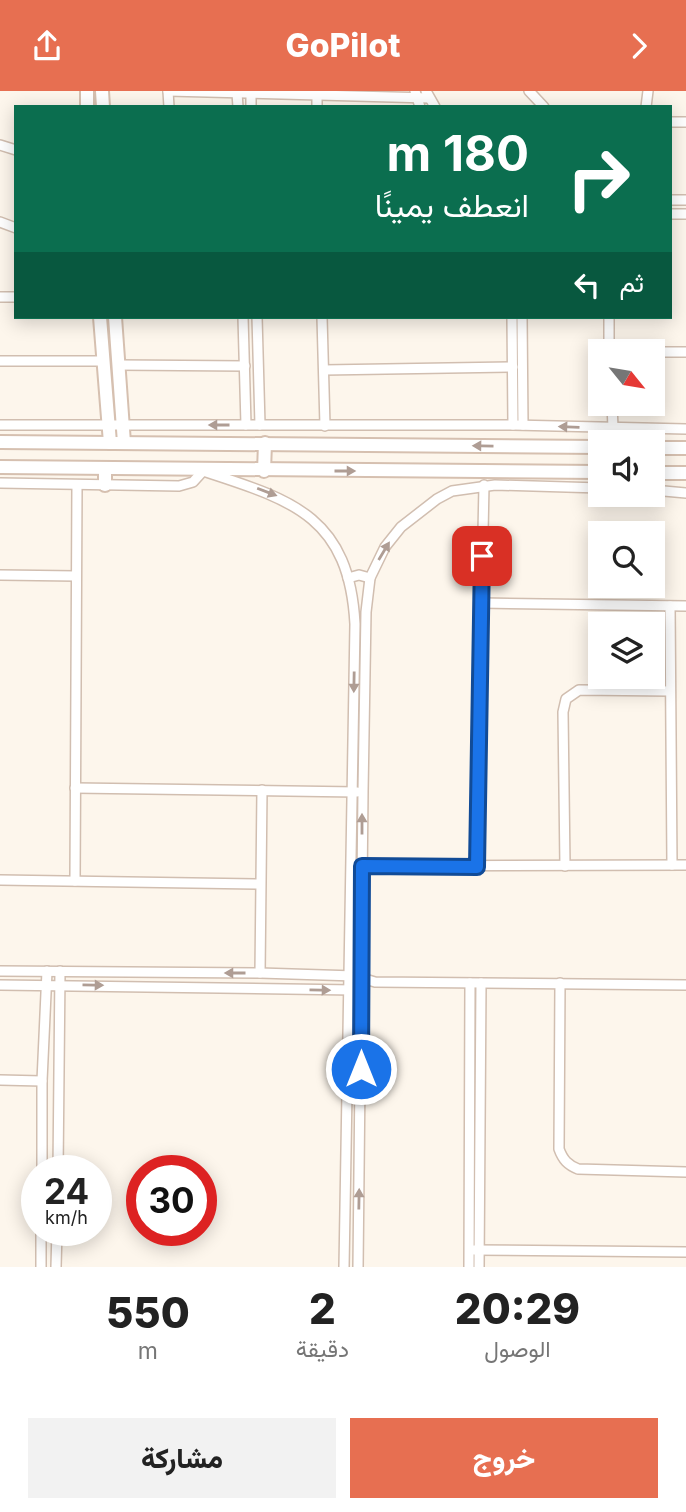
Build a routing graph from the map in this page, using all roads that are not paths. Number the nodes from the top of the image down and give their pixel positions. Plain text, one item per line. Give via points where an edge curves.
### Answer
1 (168, 91) edge
2 (529, 91) edge
3 (237, 93) junction
4 (251, 93) junction
5 (317, 95) junction
6 (417, 98) edge
7 (430, 99) edge
8 (237, 105) edge
9 (251, 105) edge
10 (317, 105) edge
11 (542, 105) edge
12 (100, 319) edge
13 (114, 319) edge
14 (243, 319) edge
15 (257, 319) edge
16 (322, 319) edge
17 (512, 319) edge
18 (522, 319) edge
19 (608, 319) edge
20 (609, 339) edge
21 (665, 352) edge
22 (686, 352) edge
23 (0, 361) edge
24 (103, 361) junction
25 (118, 365) junction
26 (245, 366) junction
27 (513, 367) junction
28 (324, 370) junction
29 (613, 417) edge
30 (0, 425) edge
31 (108, 425) junction
32 (123, 425) junction
33 (246, 425) junction
34 (260, 425) junction
35 (518, 425) junction
36 (325, 426) junction
37 (613, 428) junction
38 (686, 429) edge
39 (0, 442) edge
40 (110, 443) junction
41 (124, 443) junction
42 (265, 443) junction
43 (588, 447) edge
44 (665, 448) edge
45 (686, 448) edge
46 (0, 467) edge
47 (105, 469) junction
48 (203, 471) junction
49 (264, 471) junction
50 (588, 472) edge
51 (665, 473) edge
52 (686, 473) edge
53 (0, 483) edge
54 (77, 485) junction
55 (105, 485) junction
56 (484, 485) junction
57 (588, 488) edge
58 (665, 492) edge
59 (685, 494) edge
60 (0, 575) edge
61 (76, 576) junction
62 (348, 578) junction
63 (370, 578) junction
64 (481, 603) junction
65 (670, 606) junction
66 (686, 606) edge
67 (670, 691) junction
68 (75, 788) junction
69 (262, 789) junction
70 (352, 792) junction
71 (363, 792) junction
72 (672, 865) junction
73 (686, 865) edge
74 (362, 866) junction
75 (565, 866) junction
76 (477, 867) junction
77 (0, 880) edge
78 (75, 881) junction
79 (260, 884) junction
80 (0, 971) edge
81 (47, 971) junction
82 (60, 971) junction
83 (260, 973) junction
84 (349, 976) junction
85 (362, 977) junction
86 (375, 982) junction
87 (470, 982) junction
88 (481, 983) junction
89 (560, 983) junction
90 (0, 985) edge
91 (47, 985) junction
92 (60, 985) junction
93 (686, 985) edge
94 (362, 988) junction
95 (349, 990) junction
96 (0, 1080) edge
97 (42, 1081) junction
98 (42, 1155) edge
99 (58, 1155) edge
100 (686, 1172) edge
101 (41, 1246) edge
102 (57, 1246) edge
103 (469, 1250) junction
104 (479, 1251) junction
105 (686, 1252) edge
106 (41, 1267) edge
107 (56, 1267) edge
108 (344, 1267) edge
109 (358, 1267) edge
110 (469, 1267) edge
111 (479, 1267) edge

1 - 3 street
2 - 11 street
3 - 4 street
3 - 8 street
4 - 5 street
4 - 9 street
5 - 6 street
5 - 10 street
6 - 7 street
12 - 24 street
13 - 25 street
14 - 26 street
15 - 34 street
16 - 28 street
17 - 27 street
18 - 35 street
19 - 20 street
21 - 22 street
23 - 24 street
24 - 31 street
25 - 26 street
25 - 32 street
26 - 33 street
27 - 28 street
27 - 35 street
28 - 36 street
29 - 37 street
30 - 31 street
31 - 32 street
31 - 40 street
33 -> 32 street
32 - 41 street
33 - 34 street
34 - 36 street
35 - 36 street
37 -> 35 street
37 - 38 street
39 - 40 street
40 - 41 street
41 - 42 street
43 -> 42 street
42 - 49 street
44 - 45 street
46 - 47 street
47 - 48 street
47 - 55 street
48 - 49 street
48 - 55 street via 184,486
48 -> 62 street via 297,506 329,538
49 -> 50 street
51 - 52 street
53 - 54 street
54 - 55 street
54 - 61 street
56 - 57 street
63 -> 56 street via 393,537 415,513 452,491
56 - 64 street
58 - 59 street
60 - 61 street
61 - 68 street
62 - 63 street
62 -> 70 street via 355,624
63 - 71 street
64 - 65 street
64 - 76 street
65 - 66 street
65 - 67 street
67 - 72 street
67 - 75 street via 579,690 566,699
68 - 69 street
68 - 78 street
69 - 70 street
69 - 79 street
70 - 71 street
70 - 84 street
74 -> 71 street
72 - 73 street
72 - 75 street
74 - 76 street
74 - 85 street
75 - 76 street
77 - 78 street
78 - 79 street
79 - 83 street
80 - 81 street
81 - 82 street
81 - 91 street
83 -> 82 street
82 - 92 street
83 - 84 street
84 - 85 street
84 - 95 street
85 - 86 street
85 - 94 street
86 - 87 street
86 - 94 street
87 - 88 street
87 - 103 street
88 - 89 street
88 - 104 street
89 - 93 street
89 - 100 street via 561,1156 578,1169
90 - 91 street
91 - 92 street
91 - 97 street
92 -> 95 street
92 - 99 street
94 - 95 street
109 -> 94 street
95 - 108 street
96 - 97 street
97 - 98 street
101 - 106 street
102 - 107 street
103 - 104 street
103 - 110 street
104 - 105 street
104 - 111 street

